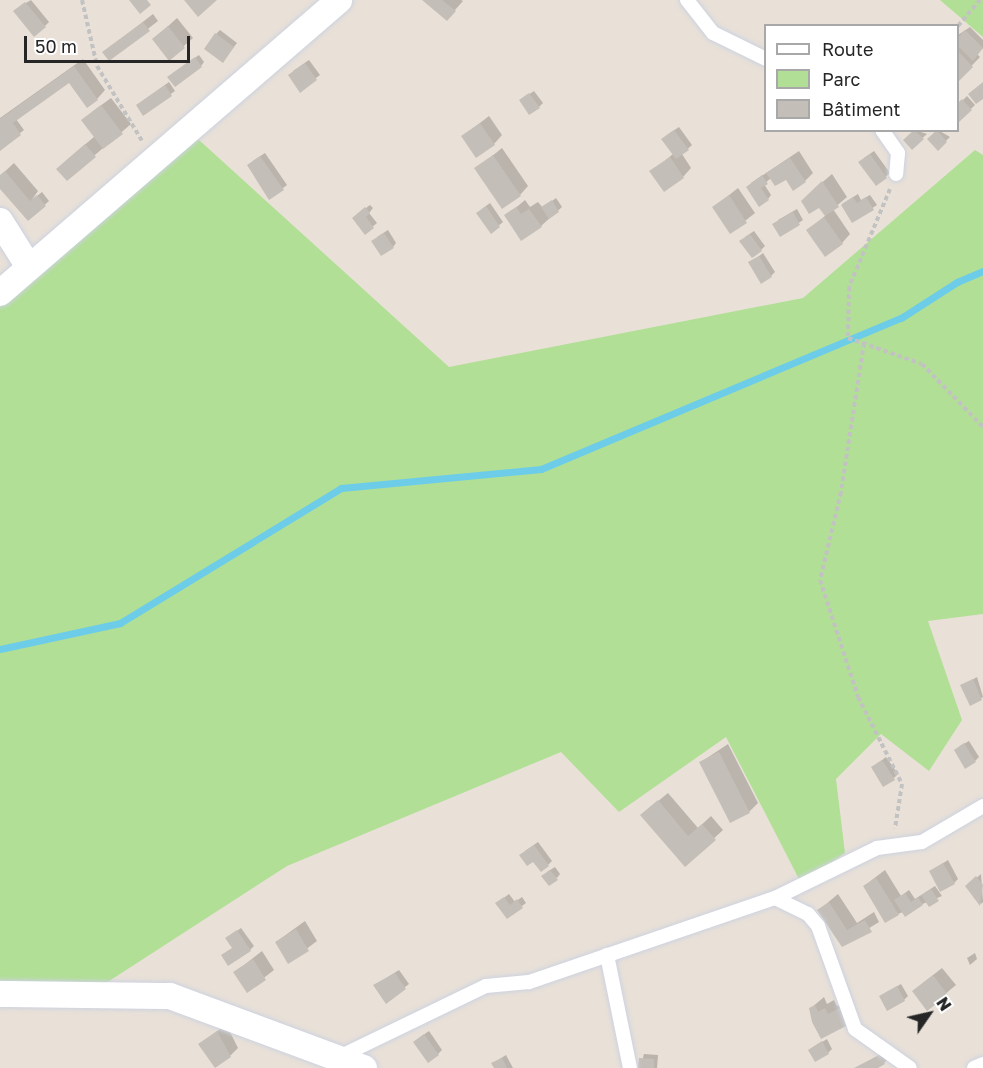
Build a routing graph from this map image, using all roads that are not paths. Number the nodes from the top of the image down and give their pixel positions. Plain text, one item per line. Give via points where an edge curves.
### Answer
1 (339, 0) edge
2 (687, 0) edge
3 (764, 58) edge
4 (883, 132) edge
5 (896, 174) road end
6 (0, 221) edge
7 (30, 267) junction
8 (0, 292) edge
9 (983, 806) edge
10 (775, 898) junction
11 (607, 955) junction
12 (0, 994) edge
13 (339, 1057) junction
14 (983, 1064) edge
15 (364, 1068) edge
16 (630, 1068) edge
17 (910, 1068) edge
18 (974, 1068) edge

1 - 7 street
2 - 3 lane via 713,33
4 - 5 lane via 898,153
6 - 7 street
7 - 8 street
9 - 10 lane via 922,842 885,847
10 - 11 lane
10 - 17 lane via 808,914 818,926 855,1029
11 - 13 lane via 529,982 486,986
11 - 16 lane
12 - 13 street via 170,996
13 - 15 street
14 - 18 lane

